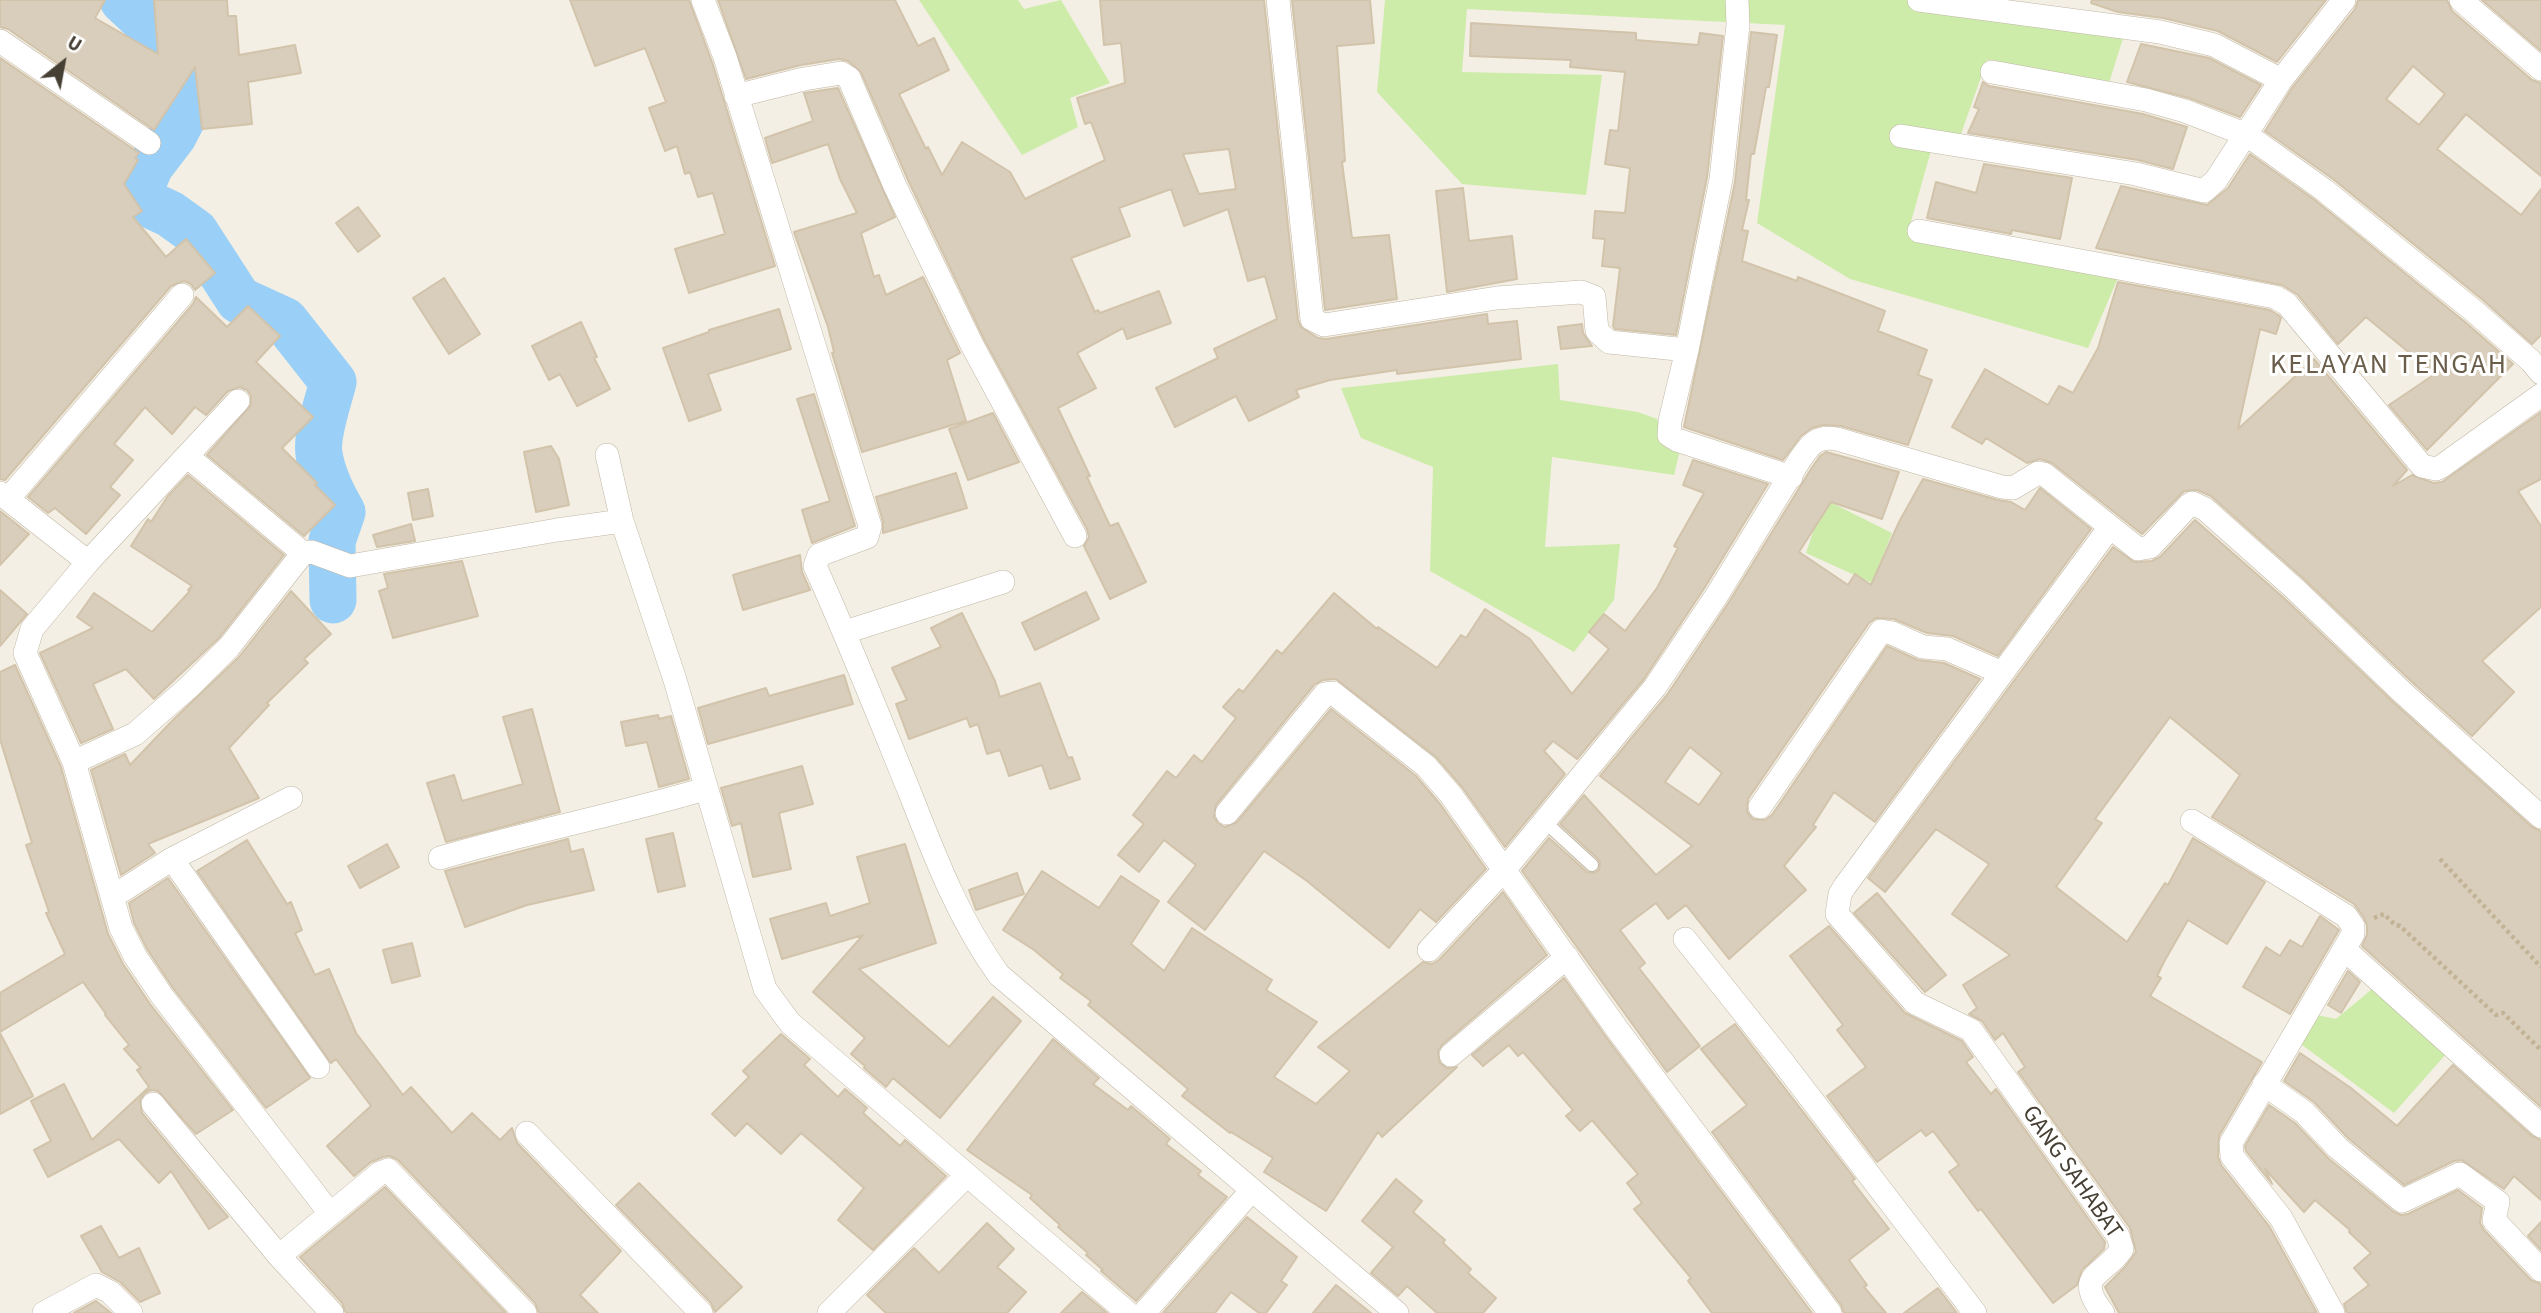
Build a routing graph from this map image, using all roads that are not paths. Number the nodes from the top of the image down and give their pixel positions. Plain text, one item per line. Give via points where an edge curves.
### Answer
1 (703, 0) edge
2 (1278, 0) edge
3 (1737, 0) edge
4 (1919, 0) edge
5 (2344, 0) edge
6 (2461, 0) edge
7 (0, 41) edge
8 (2541, 69) edge
9 (1992, 72) dead end
10 (2281, 80) junction
11 (736, 96) junction
12 (2247, 135) junction
13 (1901, 136) dead end
14 (149, 143) dead end
15 (1919, 231) dead end
16 (182, 295) dead end
17 (1687, 350) junction
18 (2541, 373) edge
19 (2541, 395) edge
20 (238, 401) dead end
21 (607, 454) dead end
22 (187, 456) junction
23 (1791, 477) junction
24 (4, 496) edge
25 (622, 521) junction
26 (2110, 527) junction
27 (1075, 536) dead end
28 (307, 552) junction
29 (88, 562) junction
30 (1003, 582) dead end
31 (845, 632) junction
32 (2003, 673) junction
33 (74, 762) junction
34 (705, 789) junction
35 (291, 798) dead end
36 (1760, 807) dead end
37 (1227, 813) dead end
38 (2541, 817) edge
39 (2192, 821) dead end
40 (1545, 822) junction
41 (440, 858) dead end
42 (172, 859) junction
43 (1592, 865) dead end
44 (1505, 869) junction
45 (112, 897) junction
46 (1685, 939) dead end
47 (2344, 949) junction
48 (1429, 950) dead end
49 (1567, 957) junction
50 (1451, 1055) dead end
51 (318, 1068) dead end
52 (2264, 1084) junction
53 (153, 1104) dead end
54 (2541, 1126) edge
55 (527, 1133) dead end
56 (967, 1175) junction
57 (1252, 1190) junction
58 (329, 1212) junction
59 (278, 1256) junction
60 (2541, 1270) edge
61 (44, 1313) edge
62 (131, 1313) edge
63 (332, 1313) edge
64 (524, 1313) edge
65 (701, 1313) edge
66 (829, 1313) edge
67 (1128, 1313) edge
68 (1144, 1313) edge
69 (1396, 1313) edge
70 (1830, 1313) edge
71 (1975, 1313) edge
72 (2103, 1313) edge
73 (2333, 1313) edge

1 - 11 street
2 - 17 street via 1312,319 1324,325 1497,298 1581,292 1594,297 1597,331 1609,342
3 - 17 street via 1721,179
4 - 10 street via 2160,32 2214,45
5 - 10 street
6 - 8 street
7 - 14 street
9 - 12 street via 2146,100
10 - 12 street
11 - 27 street via 841,73 849,78 972,345
11 - 31 street via 870,526 867,537 824,551 815,561
12 - 13 street via 2216,180 2200,192 2136,174
12 - 18 street via 2474,310
15 - 19 street via 2276,297 2287,304 2422,466 2442,466
16 - 24 street
17 - 23 street via 1669,435
20 - 22 street
21 - 25 street
22 - 28 street
22 - 29 street
23 - 26 street via 1812,442 1830,438 2002,487 2013,488 2043,474
23 - 40 street via 1655,687
24 - 29 street
25 - 28 street via 368,564 342,565
25 - 34 street via 675,680
26 - 32 street
26 - 38 street via 2133,547 2144,549 2192,503 2205,509
28 - 33 street via 229,647 189,687 135,734
29 - 33 street via 32,629 25,653
30 - 31 street
31 - 57 street via 946,882 999,975
32 - 36 street via 1947,649 1923,647 1881,631
32 - 72 street, GANG SAHABAT via 1845,886 1837,914 1915,1003 1971,1030 2123,1245 2090,1284
33 - 45 street
34 - 41 street
34 - 56 street via 765,989 790,1023
35 - 42 street
37 - 44 street via 1325,694 1333,693 1434,774
39 - 47 street via 2346,916 2353,934
40 - 43 lane
40 - 44 street
42 - 45 street
42 - 51 street
44 - 48 street
44 - 49 street
45 - 58 street via 135,956 162,996
46 - 71 street
47 - 52 street
47 - 54 street
49 - 50 street
49 - 70 street
52 - 60 street via 2304,1112 2338,1148 2402,1201 2460,1174 2498,1202 2494,1220
52 - 73 street via 2231,1143 2232,1156 2281,1218
53 - 59 street
55 - 65 street
56 - 66 street
56 - 67 street
57 - 68 street
57 - 69 street
58 - 59 street
58 - 64 street via 388,1170
59 - 63 street
61 - 62 street via 96,1285

